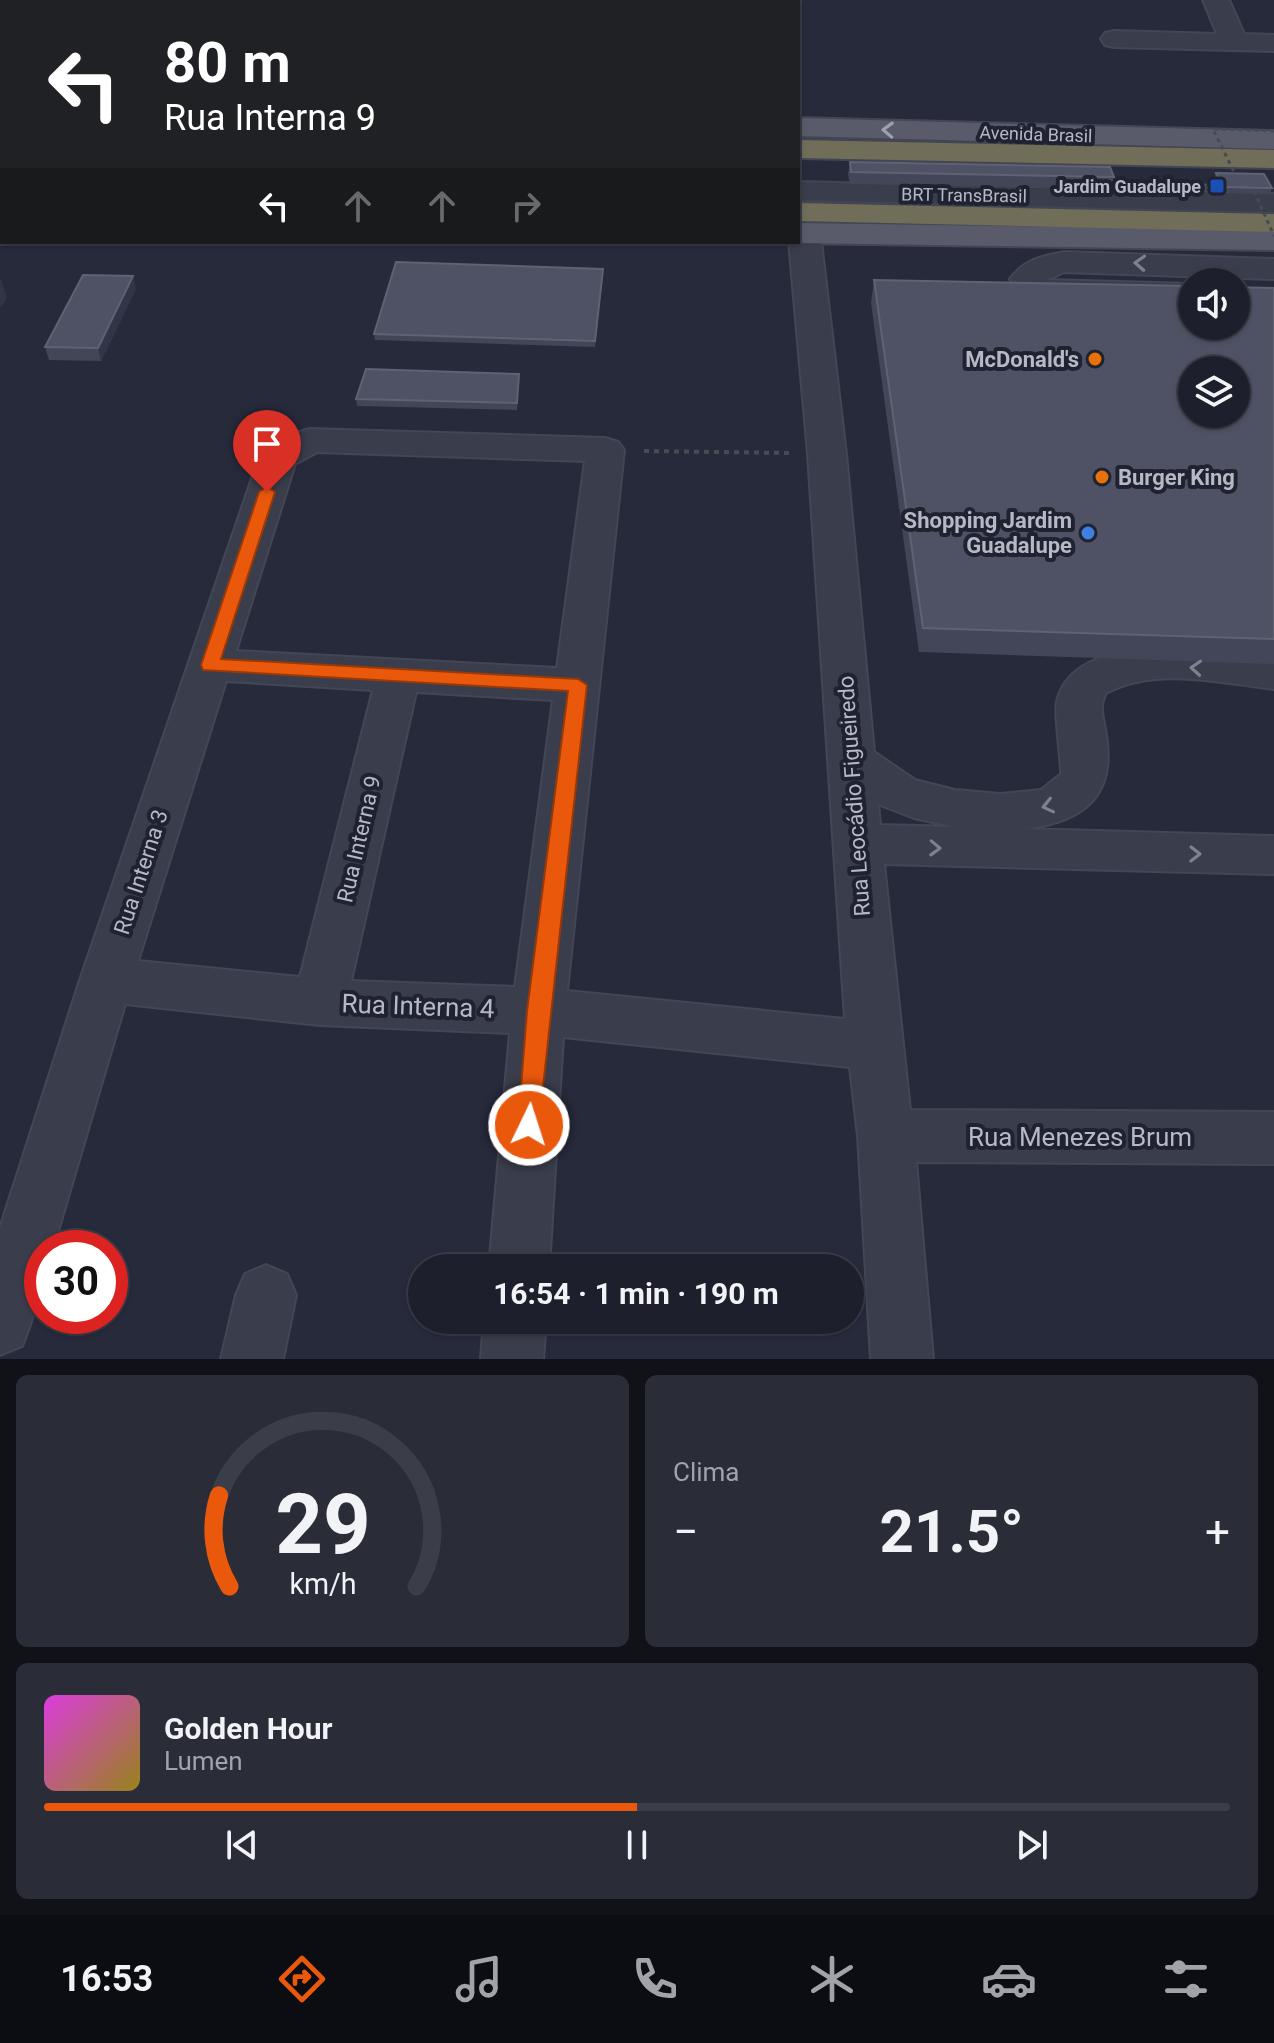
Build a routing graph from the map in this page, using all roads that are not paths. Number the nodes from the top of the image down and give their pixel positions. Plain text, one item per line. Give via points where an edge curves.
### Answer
1 (1216, 0) edge
2 (1114, 39) dead end
3 (1234, 42) junction
4 (1274, 43) edge
5 (800, 127) edge
6 (1274, 140) edge
7 (800, 149) edge
8 (1274, 159) edge
9 (800, 165) edge
10 (1274, 174) edge
11 (1274, 203) edge
12 (800, 217) edge
13 (800, 217) edge
14 (800, 217) edge
15 (1274, 223) edge
16 (800, 225) edge
17 (1164, 237) junction
18 (1274, 238) edge
19 (1274, 259) edge
20 (1249, 268) edge
21 (1250, 268) edge
22 (1274, 269) edge
23 (1178, 294) edge
24 (1250, 294) edge
25 (1274, 294) edge
26 (210, 665) junction
27 (1274, 673) edge
28 (398, 676) junction
29 (578, 685) junction
30 (851, 760) junction
31 (857, 844) junction
32 (1274, 855) edge
33 (106, 980) junction
34 (320, 1002) junction
35 (538, 1011) junction
36 (874, 1046) junction
37 (886, 1136) junction
38 (1274, 1138) edge
39 (520, 1254) edge
40 (266, 1295) dead end
41 (0, 1324) edge
42 (514, 1334) edge
43 (252, 1359) edge
44 (512, 1359) edge
45 (902, 1359) edge

1 - 3 street
2 - 3 street
3 - 4 street
6 -> 5 main road, Avenida Brasil
7 - 8 highway, Avenida Brasil
9 - 10 street, BRT TransBrasil
11 - 12 street, BRT TransBrasil
13 - 15 highway
14 - 17 main road
16 - 30 street, Rua Leocádio Figueiredo via 827,454
17 - 18 main road
17 - 19 street
20 -> 23 street via 1076,261 1045,265 1027,279 1044,291
22 -> 21 street
24 - 25 street
26 - 28 street
26 - 29 street, Rua Interna 3 via 282,455 310,440 605,450
26 - 33 street, Rua Interna 3
27 -> 30 street via 1139,664 1088,680 1078,701 1084,777 1061,803 1029,810 935,805 898,793
28 - 29 street
28 - 34 street, Rua Interna 9
29 - 35 street
30 - 31 street, Rua Leocádio Figueiredo
31 -> 32 street
31 - 36 street, Rua Leocádio Figueiredo
33 - 34 street, Rua Interna 4
33 - 41 street, Rua Interna 3
34 - 35 street, Rua Interna 4
35 - 36 street, Rua Interna 4
35 - 39 street
36 - 37 street, Rua Leocádio Figueiredo
37 - 38 street, Rua Menezes Brum
37 - 45 street, Rua Leocádio Figueiredo
40 - 43 street
42 - 44 street

